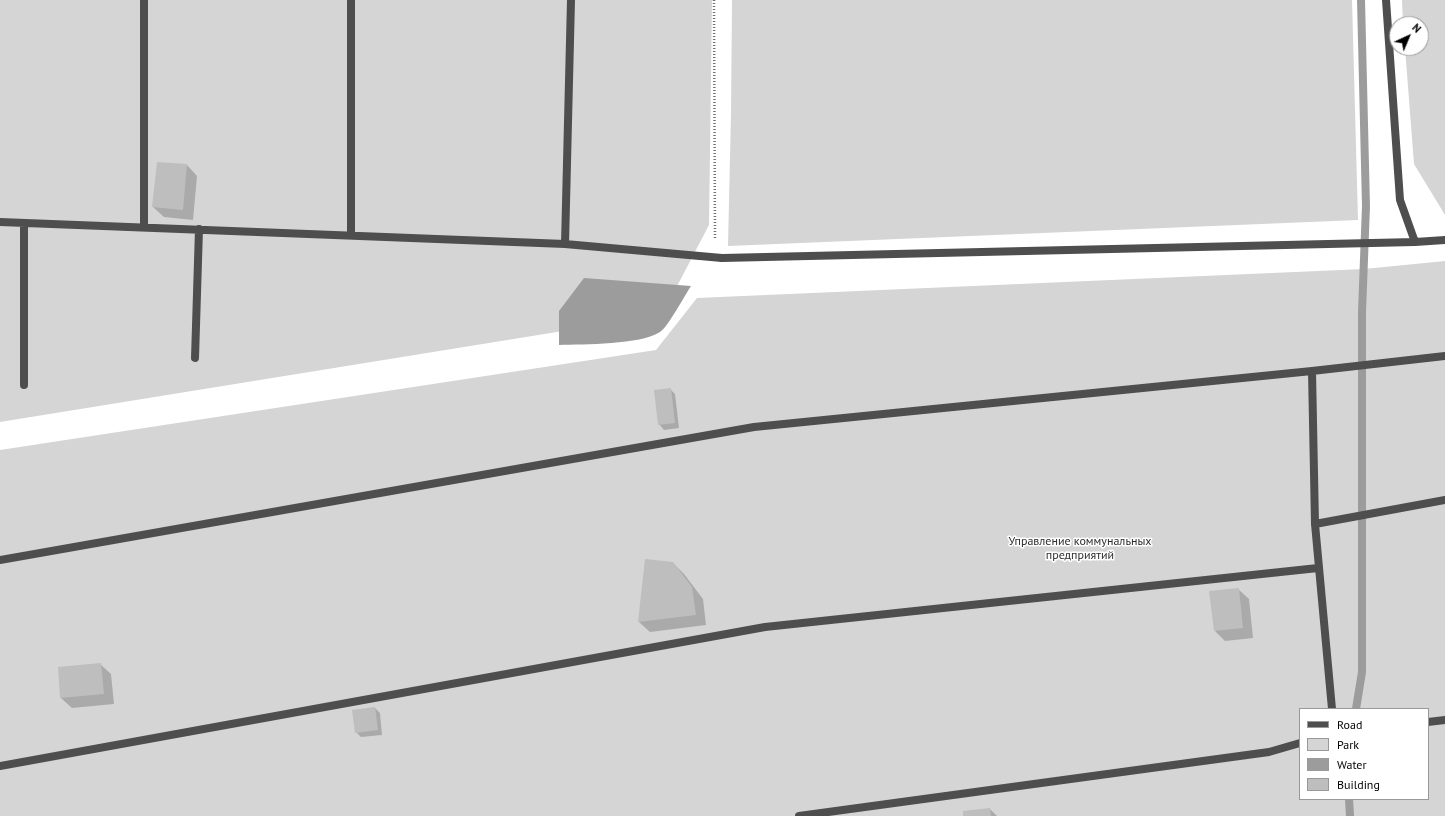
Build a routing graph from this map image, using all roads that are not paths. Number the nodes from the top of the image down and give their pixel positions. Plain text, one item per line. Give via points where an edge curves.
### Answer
1 (144, 0) edge
2 (351, 0) edge
3 (571, 0) edge
4 (1386, 0) edge
5 (0, 222) edge
6 (24, 223) junction
7 (144, 227) junction
8 (199, 229) junction
9 (351, 235) junction
10 (1445, 240) edge
11 (1415, 242) junction
12 (565, 244) junction
13 (1445, 356) edge
14 (196, 358) dead end
15 (1312, 371) junction
16 (24, 385) dead end
17 (1445, 500) edge
18 (1315, 524) junction
19 (0, 560) edge
20 (1318, 568) junction
21 (1332, 708) edge
22 (1445, 720) edge
23 (1429, 722) edge
24 (1299, 743) edge
25 (0, 766) edge
26 (799, 816) edge

1 - 7 street
2 - 9 street
3 - 12 street
4 - 11 street via 1400,200
5 - 6 street
6 - 7 street
6 - 16 street
7 - 8 street
8 - 9 street
8 - 14 street
9 - 12 street
10 - 11 street
11 - 12 street via 722,258
13 - 15 street
15 - 18 street
15 - 19 street via 754,427
17 - 18 street
18 - 20 street
20 - 21 street
20 - 25 street via 765,627
22 - 23 street
24 - 26 street via 1269,752

